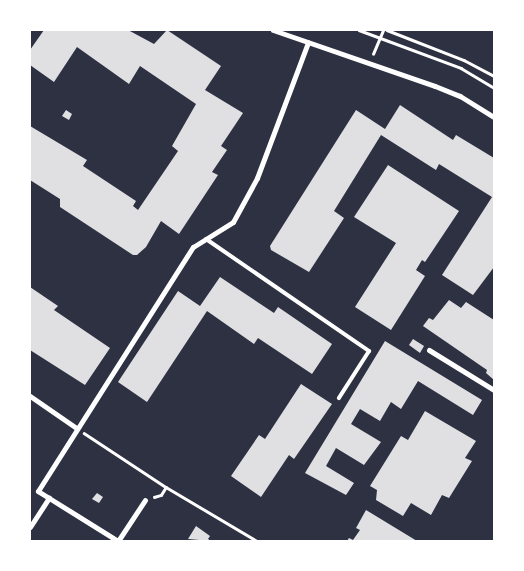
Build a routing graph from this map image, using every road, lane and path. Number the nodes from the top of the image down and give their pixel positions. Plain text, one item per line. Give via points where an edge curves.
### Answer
1 (273, 30) edge
2 (359, 30) edge
3 (383, 30) edge
4 (388, 30) edge
5 (379, 37) junction
6 (308, 42) junction
7 (370, 62) junction
8 (494, 76) edge
9 (494, 88) edge
10 (494, 117) edge
11 (206, 239) junction
12 (429, 350) dead end
13 (494, 390) edge
14 (30, 396) edge
15 (339, 398) dead end
16 (75, 427) junction
17 (166, 487) junction
18 (49, 498) junction
19 (146, 500) joint
20 (30, 527) edge
21 (257, 541) edge

1 - 6 street
2 - 5 path
3 - 5 path
4 - 8 path via 464,60
5 - 7 path
5 - 9 path via 461,68
6 - 7 street
6 - 11 street via 257,178 234,222
7 - 10 street via 460,96
11 - 15 lane via 369,351
11 - 16 street via 193,247
12 - 13 street
14 - 16 street
16 - 17 path
16 - 18 street via 38,491
17 - 19 path via 161,495
17 - 21 path
18 - 19 street via 118,541
18 - 20 street

